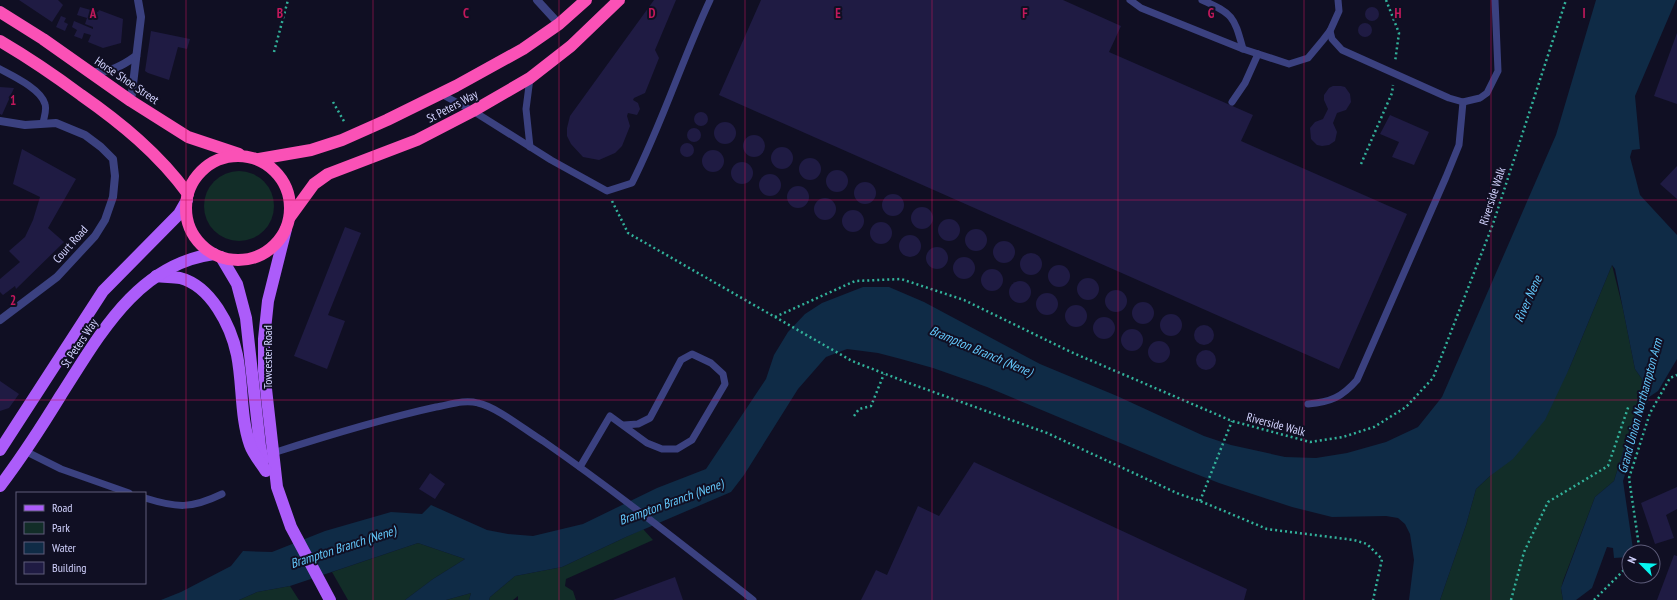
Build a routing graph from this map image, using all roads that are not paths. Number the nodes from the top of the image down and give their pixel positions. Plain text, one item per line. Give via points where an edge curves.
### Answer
1 (537, 0) edge
2 (586, 0) edge
3 (619, 0) edge
4 (710, 0) edge
5 (1130, 0) edge
6 (1202, 0) edge
7 (1338, 0) edge
8 (1495, 0) edge
9 (140, 1) edge
10 (0, 12) edge
11 (559, 24) junction
12 (1330, 31) junction
13 (0, 41) edge
14 (1243, 49) junction
15 (1258, 54) junction
16 (136, 56) junction
17 (0, 69) edge
18 (90, 72) junction
19 (530, 78) junction
20 (441, 94) junction
21 (131, 101) junction
22 (1232, 102) dead end
23 (1463, 102) junction
24 (473, 111) junction
25 (0, 121) edge
26 (43, 123) junction
27 (530, 147) junction
28 (245, 156) junction
29 (259, 159) junction
30 (187, 197) junction
31 (290, 217) junction
32 (286, 229) junction
33 (218, 256) junction
34 (156, 276) junction
35 (0, 319) edge
36 (1308, 404) dead end
37 (624, 425) junction
38 (2, 443) edge
39 (25, 451) junction
40 (273, 453) junction
41 (580, 467) junction
42 (266, 471) junction
43 (0, 486) edge
44 (277, 487) junction
45 (126, 492) edge
46 (222, 494) dead end
47 (146, 498) edge
48 (330, 600) edge
49 (753, 600) edge

1 - 11 street
2 - 11 highway, St Peters Way
3 - 19 highway, St Peters Way via 571,46
4 - 27 lane via 650,146 632,183 607,191
5 - 14 lane via 1141,8
6 - 14 lane via 1222,9 1233,19
7 - 12 lane via 1339,11
8 - 23 lane via 1498,71 1487,93 1480,98
9 - 16 street via 141,18
10 - 18 highway, Horse Shoe Street
11 - 20 highway, St Peters Way via 523,49
12 - 15 lane via 1308,58 1289,64
12 - 23 lane via 1332,39 1342,50
13 - 30 highway via 34,60 109,115 176,176
14 - 15 lane
15 - 22 lane
16 - 18 street via 103,73
16 - 21 street
17 - 26 lane via 41,95 46,104
18 - 21 highway, Horse Shoe Street
19 - 24 highway, St Peters Way
19 - 27 lane via 526,109
20 - 24 lane
20 - 29 highway, St Peters Way via 342,140 311,150
21 - 28 highway, Horse Shoe Street via 188,137
23 - 36 lane via 1458,145 1446,177 1357,380 1335,399
24 - 27 lane
24 - 31 highway, St Peters Way via 417,140 328,174 314,184
25 - 26 street via 25,125
26 - 35 street, Court Road via 56,122 85,135 113,159 113,197 105,220 95,236 56,278
28 - 29 highway
28 - 30 highway via 227,157 212,162 200,172
29 - 31 highway via 273,169 286,187 291,204
30 - 33 highway via 186,214 190,228 198,242
30 - 38 main road, St Peters Way via 179,214 103,291
31 - 32 highway
32 - 33 highway via 269,250 256,257 242,260
32 - 40 main road, Towcester Road via 268,302 264,339 264,371
33 - 34 main road, St Peters Way via 190,259
33 - 42 main road, Towcester Road via 237,284 246,318 260,446
34 - 39 main road, St Peters Way via 115,314
34 - 42 main road via 180,278 190,282 210,298 222,315 237,355 250,447
37 - 37 lane via 638,424 650,418 681,360 692,354 711,363 723,374 725,384 692,440 677,449 662,449 647,443
37 - 41 lane via 610,416
38 - 39 main road
39 - 43 main road, St Peters Way
39 - 45 lane via 61,469
40 - 41 lane via 415,412 464,402 478,403 490,408
40 - 44 main road, Towcester Road
41 - 49 lane
42 - 44 main road, Towcester Road
44 - 48 main road, Towcester Road via 291,527
46 - 47 lane via 188,507

